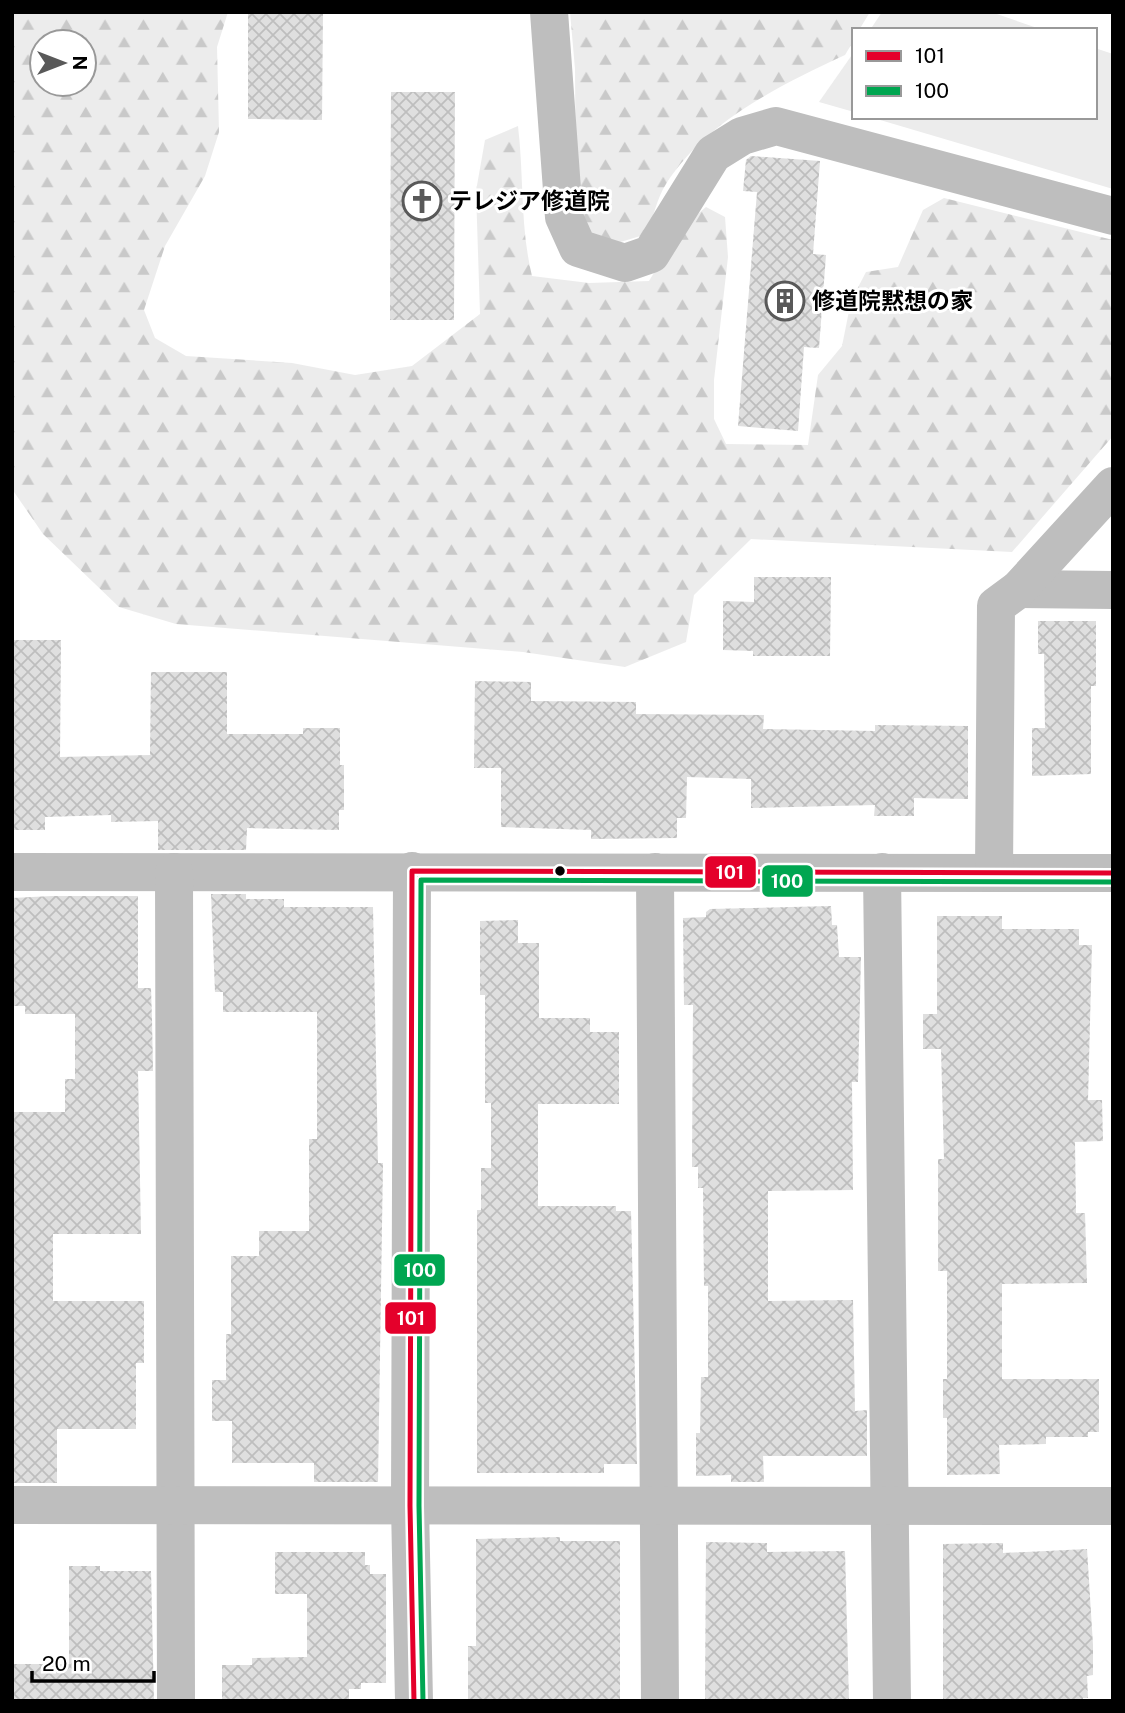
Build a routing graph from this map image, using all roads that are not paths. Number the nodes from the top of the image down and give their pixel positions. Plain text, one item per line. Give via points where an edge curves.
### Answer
1 (549, 12) edge
2 (1113, 216) edge
3 (1113, 486) edge
4 (1019, 589) junction
5 (1113, 590) edge
6 (412, 871) junction
7 (12, 872) edge
8 (174, 872) junction
9 (655, 872) junction
10 (882, 873) junction
11 (994, 873) junction
12 (1113, 873) edge
13 (12, 1505) edge
14 (176, 1505) junction
15 (410, 1506) junction
16 (660, 1506) junction
17 (890, 1506) junction
18 (1113, 1506) edge
19 (176, 1701) edge
20 (414, 1701) edge
21 (660, 1701) edge
22 (892, 1701) edge

1 - 2 street via 564,217 578,248 625,263 651,254 713,154 742,136 776,126
3 - 4 street
4 - 5 street
4 - 11 street via 996,606
6 - 8 street
6 - 9 street
6 - 15 street
7 - 8 street
8 - 14 street
9 - 10 street
9 - 16 street
10 - 11 street
10 - 17 street
11 - 12 street
13 - 14 street
14 - 15 street
14 - 19 street
15 - 16 street
15 - 20 street
16 - 17 street
16 - 21 street
17 - 18 street
17 - 22 street

